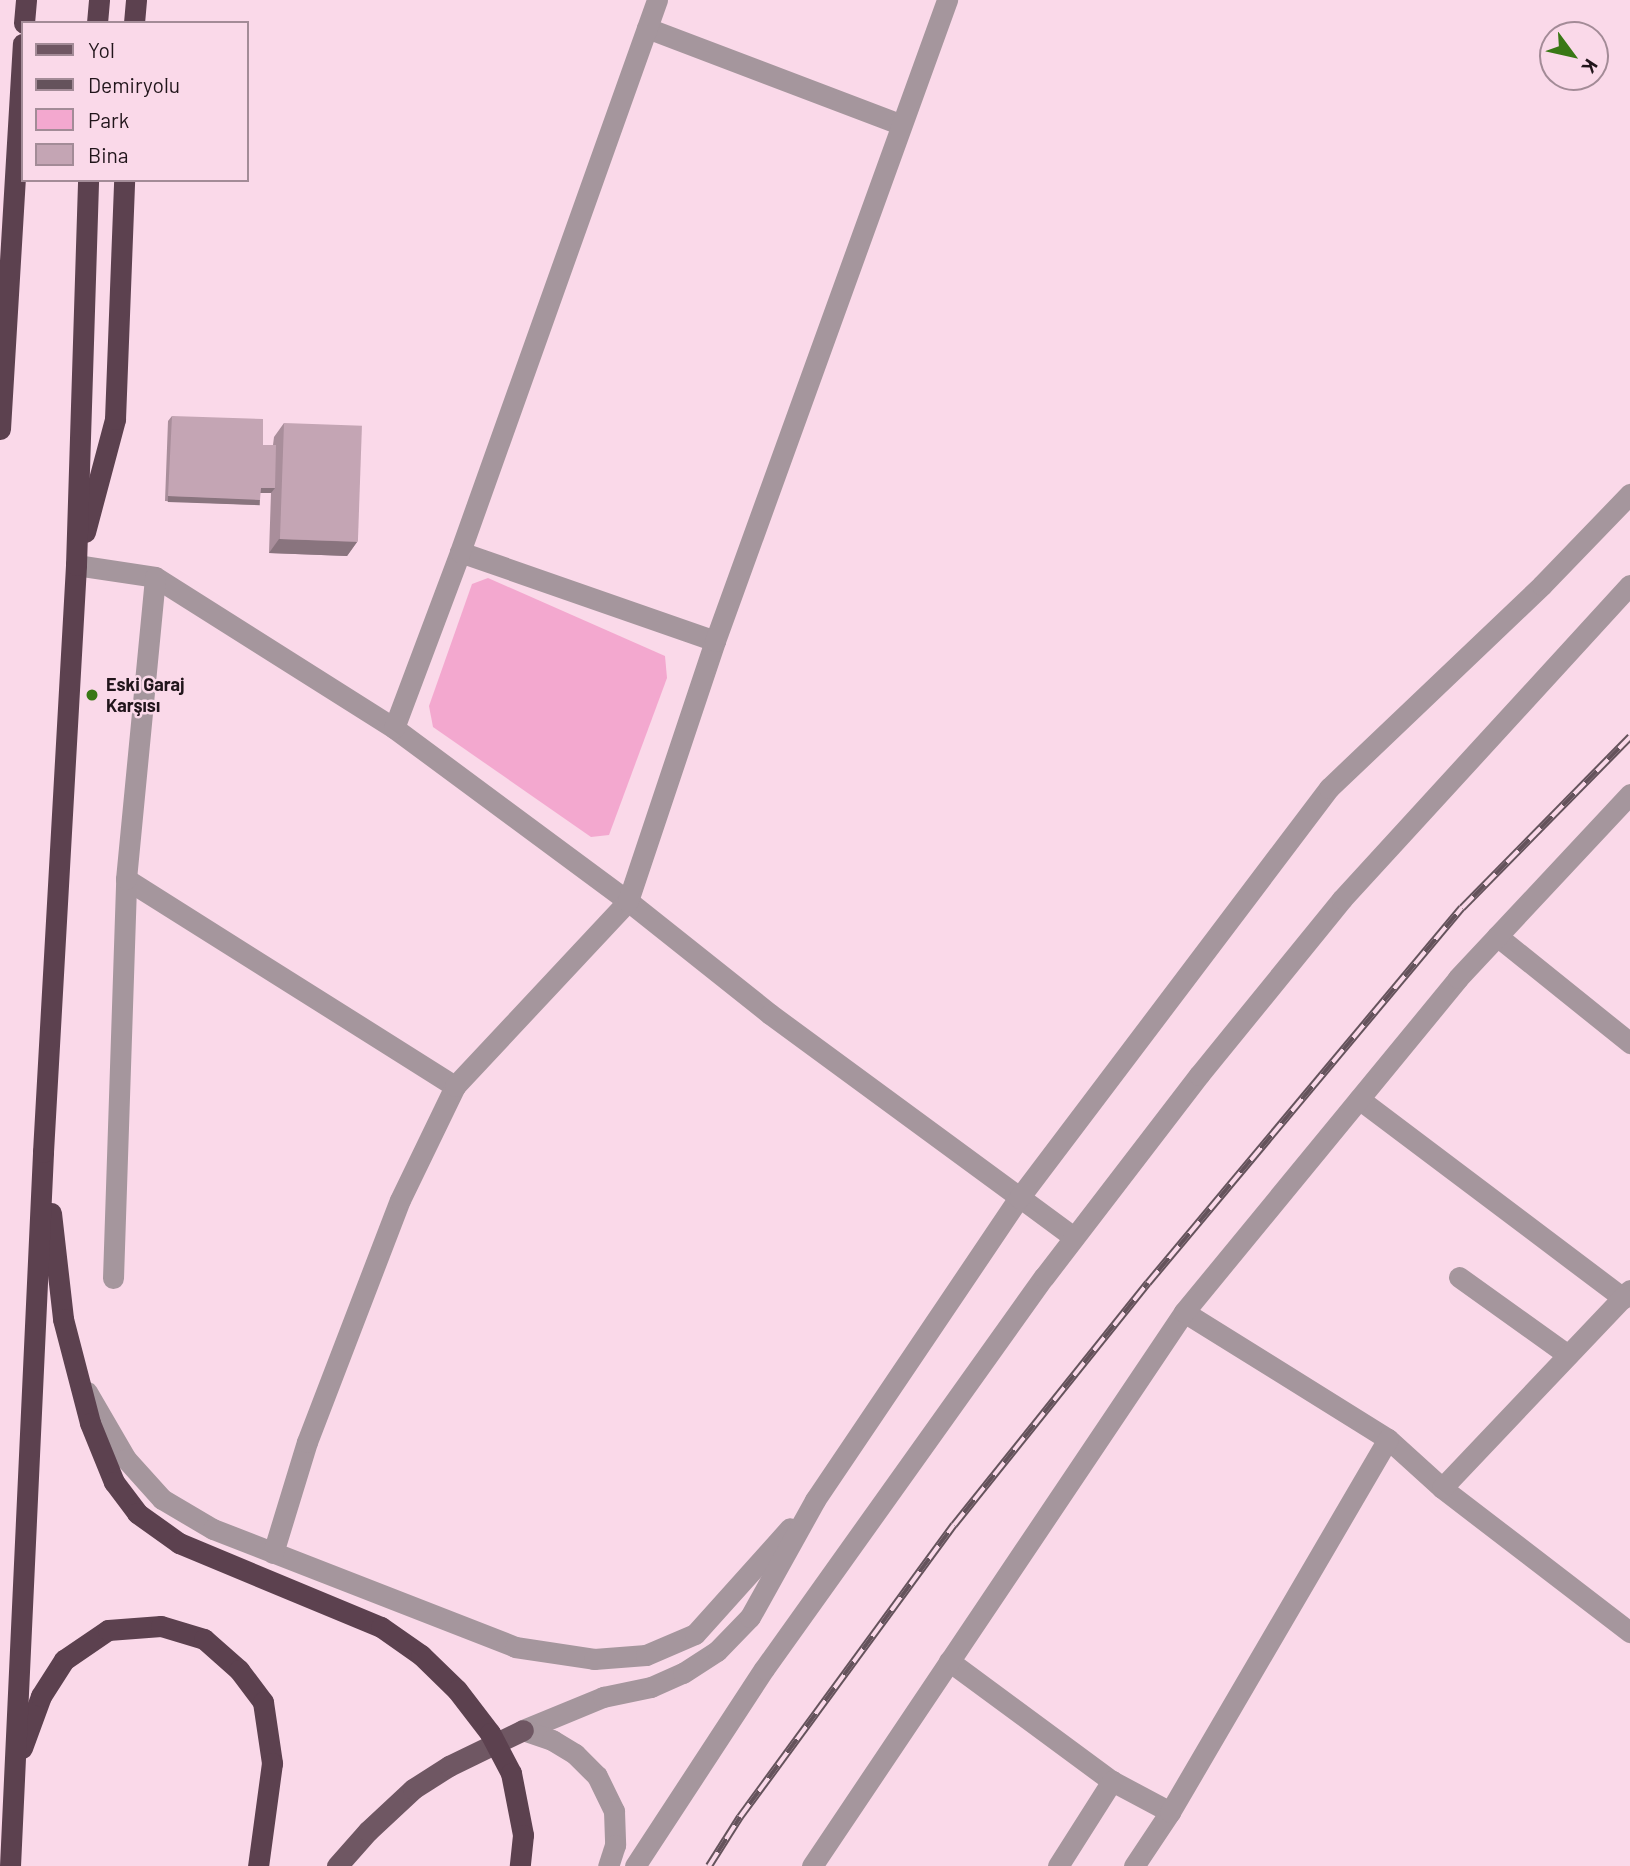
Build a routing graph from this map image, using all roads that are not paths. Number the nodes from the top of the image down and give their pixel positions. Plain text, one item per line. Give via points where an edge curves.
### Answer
1 (26, 0) edge
2 (99, 0) edge
3 (136, 0) edge
4 (657, 0) edge
5 (947, 0) edge
6 (24, 21) edge
7 (97, 21) edge
8 (134, 21) edge
9 (648, 29) junction
10 (21, 77) edge
11 (900, 124) junction
12 (88, 182) edge
13 (124, 182) edge
14 (0, 429) edge
15 (1630, 494) edge
16 (460, 552) junction
17 (76, 565) junction
18 (155, 577) junction
19 (1630, 585) edge
20 (715, 641) junction
21 (394, 728) junction
22 (1630, 794) edge
23 (127, 878) junction
24 (628, 901) junction
25 (1497, 936) junction
26 (1630, 1043) edge
27 (455, 1086) junction
28 (1359, 1099) junction
29 (43, 1152) junction
30 (1019, 1198) junction
31 (1074, 1237) junction
32 (1459, 1277) dead end
33 (113, 1278) dead end
34 (1626, 1294) edge
35 (1184, 1312) junction
36 (1568, 1355) junction
37 (75, 1370) junction
38 (1388, 1439) junction
39 (1442, 1488) junction
40 (815, 1500) junction
41 (273, 1553) junction
42 (1627, 1622) edge
43 (949, 1661) junction
44 (523, 1730) junction
45 (15, 1766) junction
46 (1112, 1782) junction
47 (1170, 1812) junction
48 (10, 1866) edge
49 (258, 1866) edge
50 (337, 1866) edge
51 (520, 1866) edge
52 (608, 1866) edge
53 (635, 1866) edge
54 (812, 1866) edge
55 (1058, 1866) edge
56 (1134, 1866) edge

1 - 6 highway
2 - 7 highway
3 - 8 highway
4 - 9 street
5 - 11 street
9 - 11 street
9 - 16 street
10 - 14 highway
11 - 20 street
12 - 17 highway
13 - 17 highway via 116,419
15 - 30 street via 1542,585 1329,788
16 - 20 street
16 - 21 street
17 - 18 street
17 - 29 highway
18 - 21 street
18 - 23 street
19 - 31 street via 1342,899
20 - 24 street
21 - 24 street
22 - 25 street
23 - 27 street
23 - 33 street
24 - 27 street
24 - 30 street via 770,1014
25 - 26 street
25 - 28 street
27 - 41 street via 400,1200 307,1442
28 - 34 street
28 - 35 street
29 - 37 highway via 63,1319
29 - 45 highway
30 - 31 street
30 - 40 street
31 - 53 street via 764,1669
32 - 36 street
34 - 36 street
35 - 38 street
35 - 43 street
36 - 39 street
37 - 41 street via 126,1460 162,1499 213,1529
37 - 51 highway, bridge via 114,1482 138,1513 179,1543 381,1627 421,1655 457,1690 490,1733 511,1773 523,1835
38 - 39 street
38 - 47 street
39 - 42 street
40 - 41 street via 695,1634 646,1655 594,1660 515,1647
40 - 44 street via 750,1617 717,1651 651,1687 603,1698
43 - 46 street
43 - 54 street
44 - 50 main road via 412,1789
44 - 52 street via 552,1740 597,1776 614,1811 615,1845
45 - 48 highway
45 - 49 highway via 41,1696 64,1660 108,1630 161,1626 204,1639 240,1670 263,1702 272,1763
46 - 47 street
46 - 55 street
47 - 56 street

